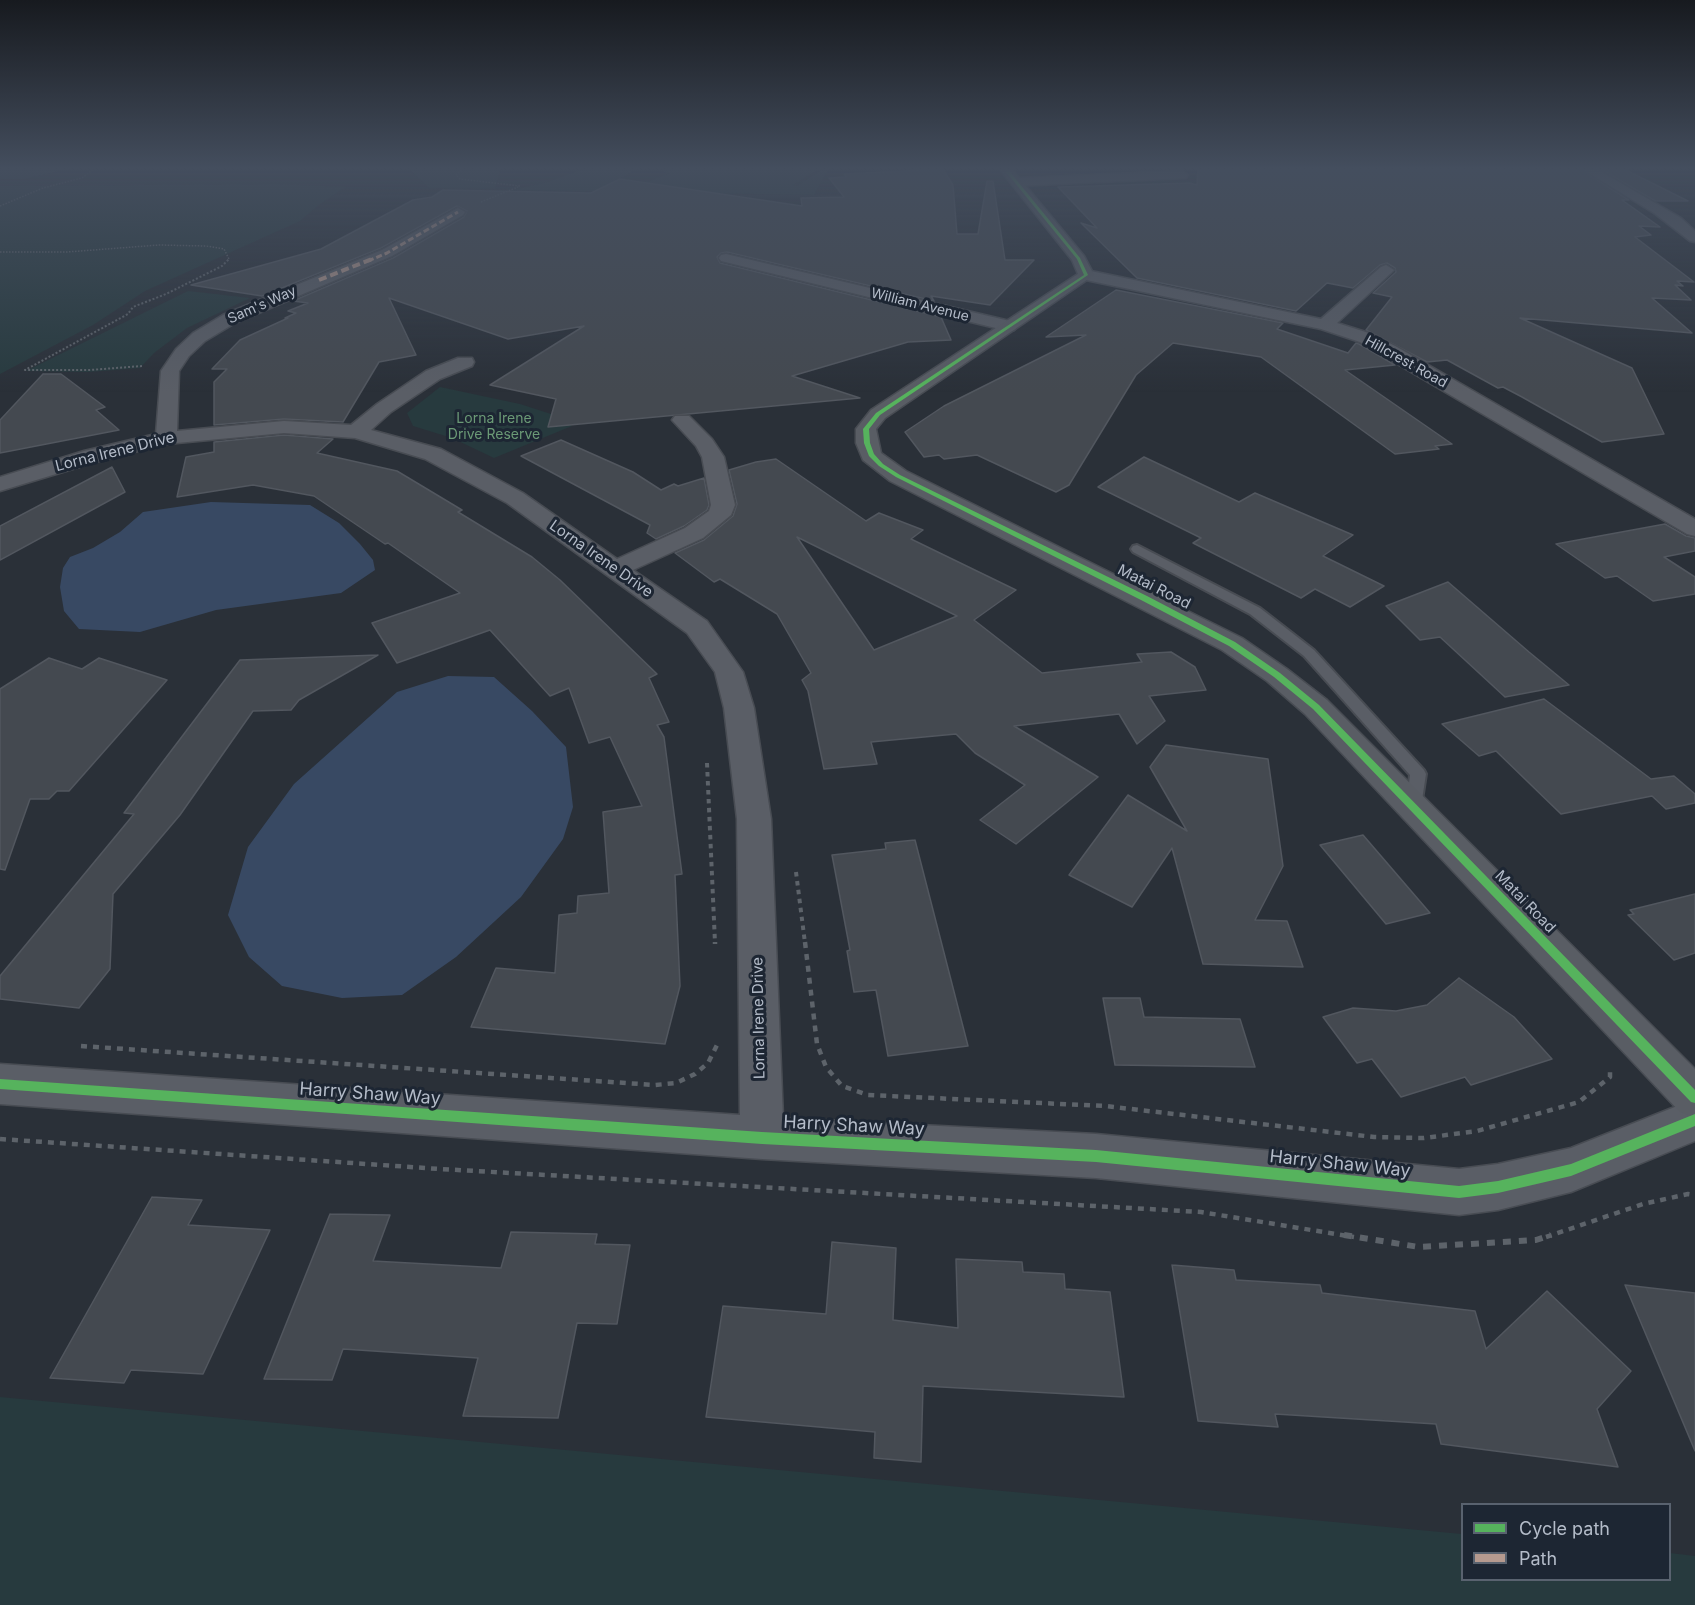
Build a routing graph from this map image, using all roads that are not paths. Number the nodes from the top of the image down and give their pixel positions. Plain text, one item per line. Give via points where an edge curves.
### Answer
1 (406, 242) edge
2 (1065, 242) edge
3 (726, 258) dead end
4 (1386, 270) dead end
5 (1086, 275) junction
6 (1325, 325) junction
7 (1008, 326) junction
8 (465, 362) dead end
9 (682, 420) dead end
10 (356, 432) junction
11 (166, 438) junction
12 (0, 484) edge
13 (1695, 529) edge
14 (1137, 549) dead end
15 (615, 569) junction
16 (1414, 809) junction
17 (0, 1084) edge
18 (1695, 1098) edge
19 (1695, 1120) edge
20 (762, 1138) junction

1 - 11 street, Sam's Way via 229,319 199,338 170,371
2 - 5 street
3 - 7 street, William Avenue
4 - 6 street
5 - 6 street, Hillcrest Road
5 - 7 street, Matai Road
6 - 13 street, Hillcrest Road via 1391,351
7 - 16 street, Matai Road via 878,414 866,429 871,455 898,476 1144,598 1255,659 1316,707
8 - 10 street via 433,375
9 - 15 street via 705,443 713,458 723,505 719,515 694,533
10 - 11 street, Lorna Irene Drive via 284,427
10 - 15 street, Lorna Irene Drive via 433,454 515,498
11 - 12 street, Lorna Irene Drive
14 - 16 lane via 1255,611 1309,653 1418,774
15 - 20 street, Lorna Irene Drive via 697,627 729,672 739,708 754,819
16 - 18 street, Matai Road
17 - 20 street, Harry Shaw Way
19 - 20 street, Harry Shaw Way via 1571,1170 1459,1192 1096,1156

